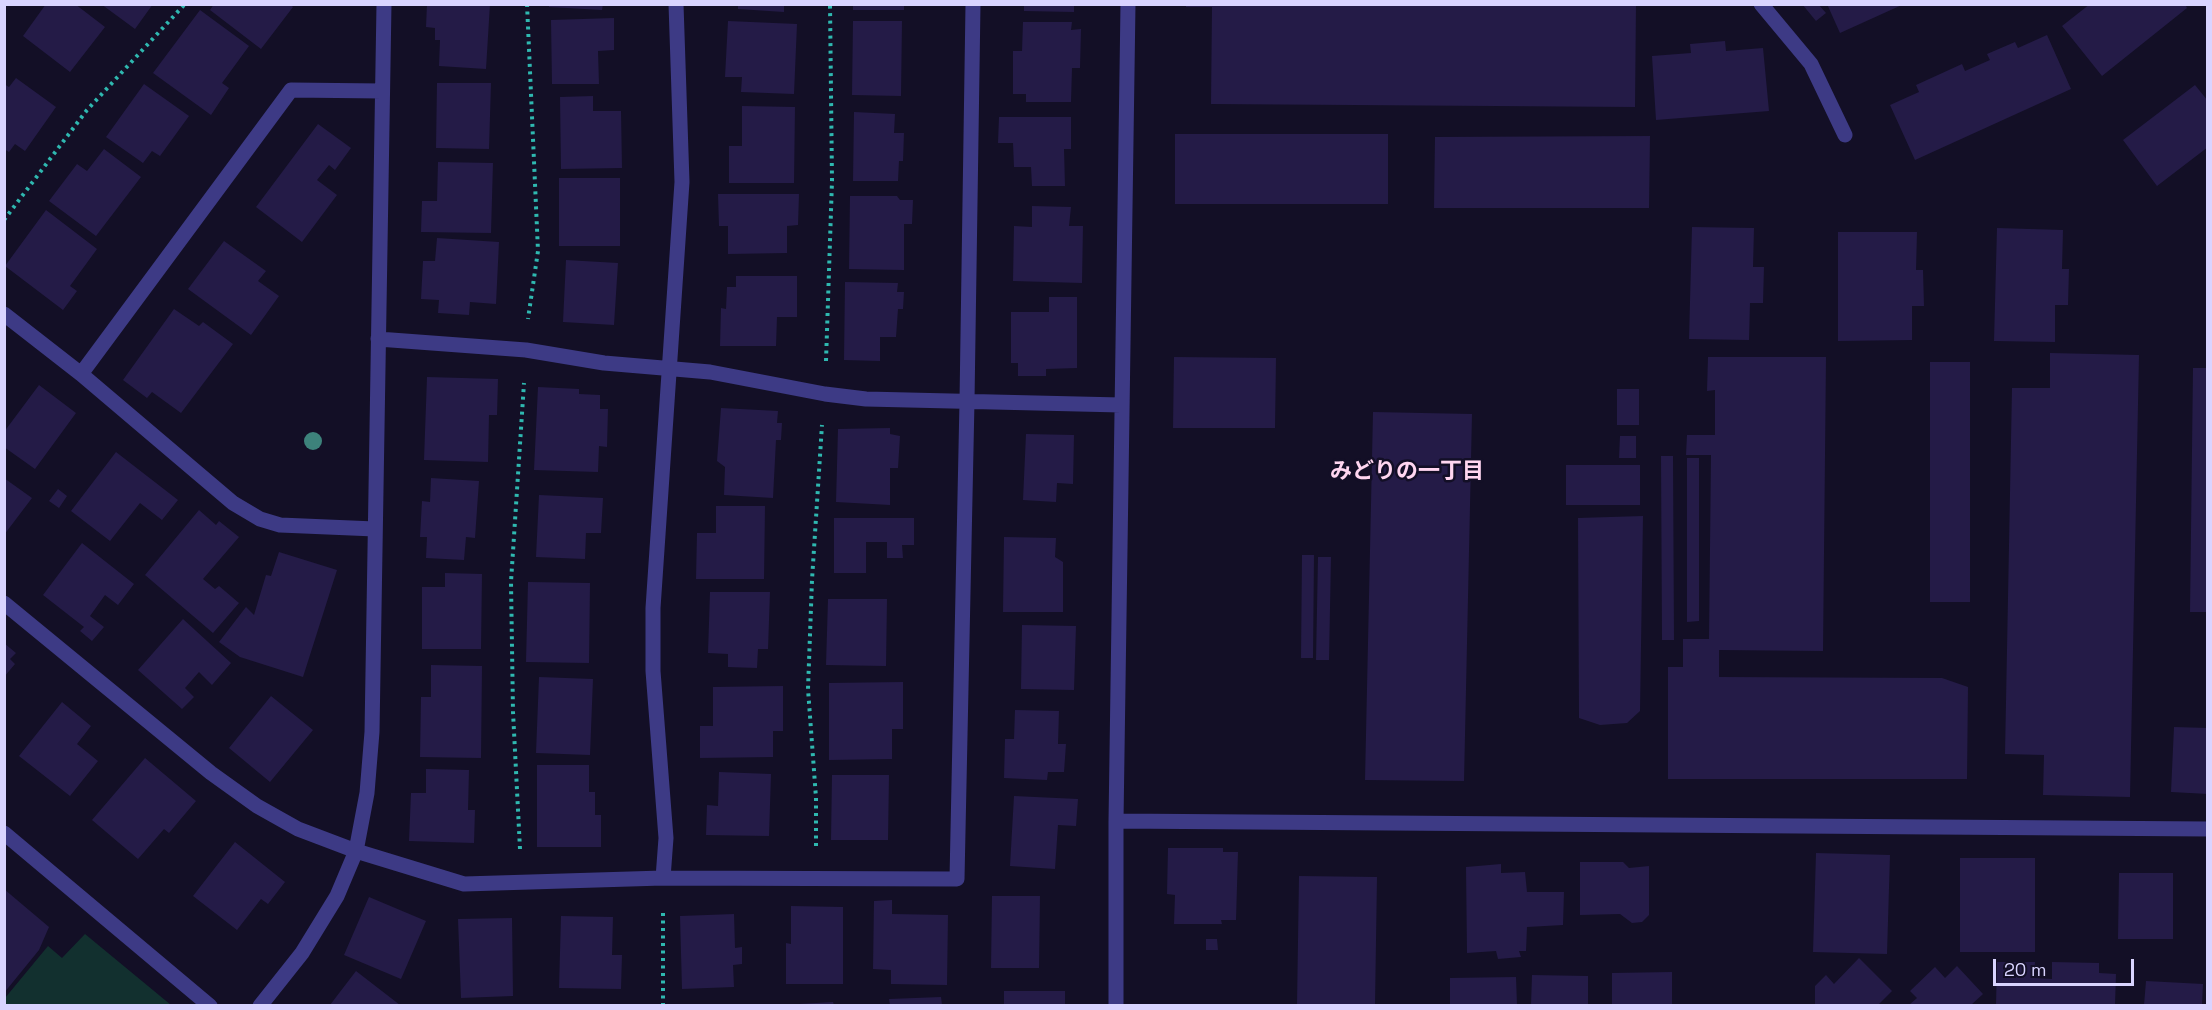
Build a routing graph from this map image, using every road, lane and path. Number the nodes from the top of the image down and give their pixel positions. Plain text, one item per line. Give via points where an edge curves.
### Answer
1 (185, 4) edge
2 (384, 4) edge
3 (527, 4) edge
4 (676, 4) edge
5 (830, 4) edge
6 (973, 4) edge
7 (1128, 4) edge
8 (1761, 4) edge
9 (381, 91) junction
10 (1845, 135) dead end
11 (4, 220) edge
12 (4, 314) edge
13 (378, 339) junction
14 (526, 350) junction
15 (669, 369) junction
16 (81, 374) junction
17 (825, 394) junction
18 (967, 401) junction
19 (1121, 405) junction
20 (375, 529) junction
21 (4, 603) edge
22 (1116, 821) junction
23 (2208, 829) edge
24 (4, 833) edge
25 (356, 851) junction
26 (663, 878) junction
27 (816, 878) junction
28 (521, 883) junction
29 (210, 1005) edge
30 (260, 1005) edge
31 (663, 1005) edge
32 (1116, 1005) edge

1 - 11 path via 87,110
2 - 9 street
3 - 14 path via 538,251
4 - 15 street via 682,182
5 - 17 path via 832,181
6 - 18 street
7 - 19 street
8 - 10 street via 1811,64
9 - 13 street
9 - 16 street via 291,90
12 - 16 street
13 - 14 street
13 - 20 street
14 - 15 street
14 - 28 path via 511,582
15 - 17 street via 710,372
15 - 26 street via 652,608 666,838
16 - 20 street via 233,503 260,519 280,525
17 - 18 street
17 - 27 path via 808,689 816,798
18 - 19 street
18 - 27 street via 957,879
19 - 22 street
20 - 25 street via 372,732 368,793
21 - 25 street via 211,773 257,806 298,829
22 - 23 street
22 - 32 street
24 - 29 street
25 - 28 street via 465,884
25 - 30 street via 337,896 302,953
26 - 27 street
26 - 28 street
26 - 31 path

